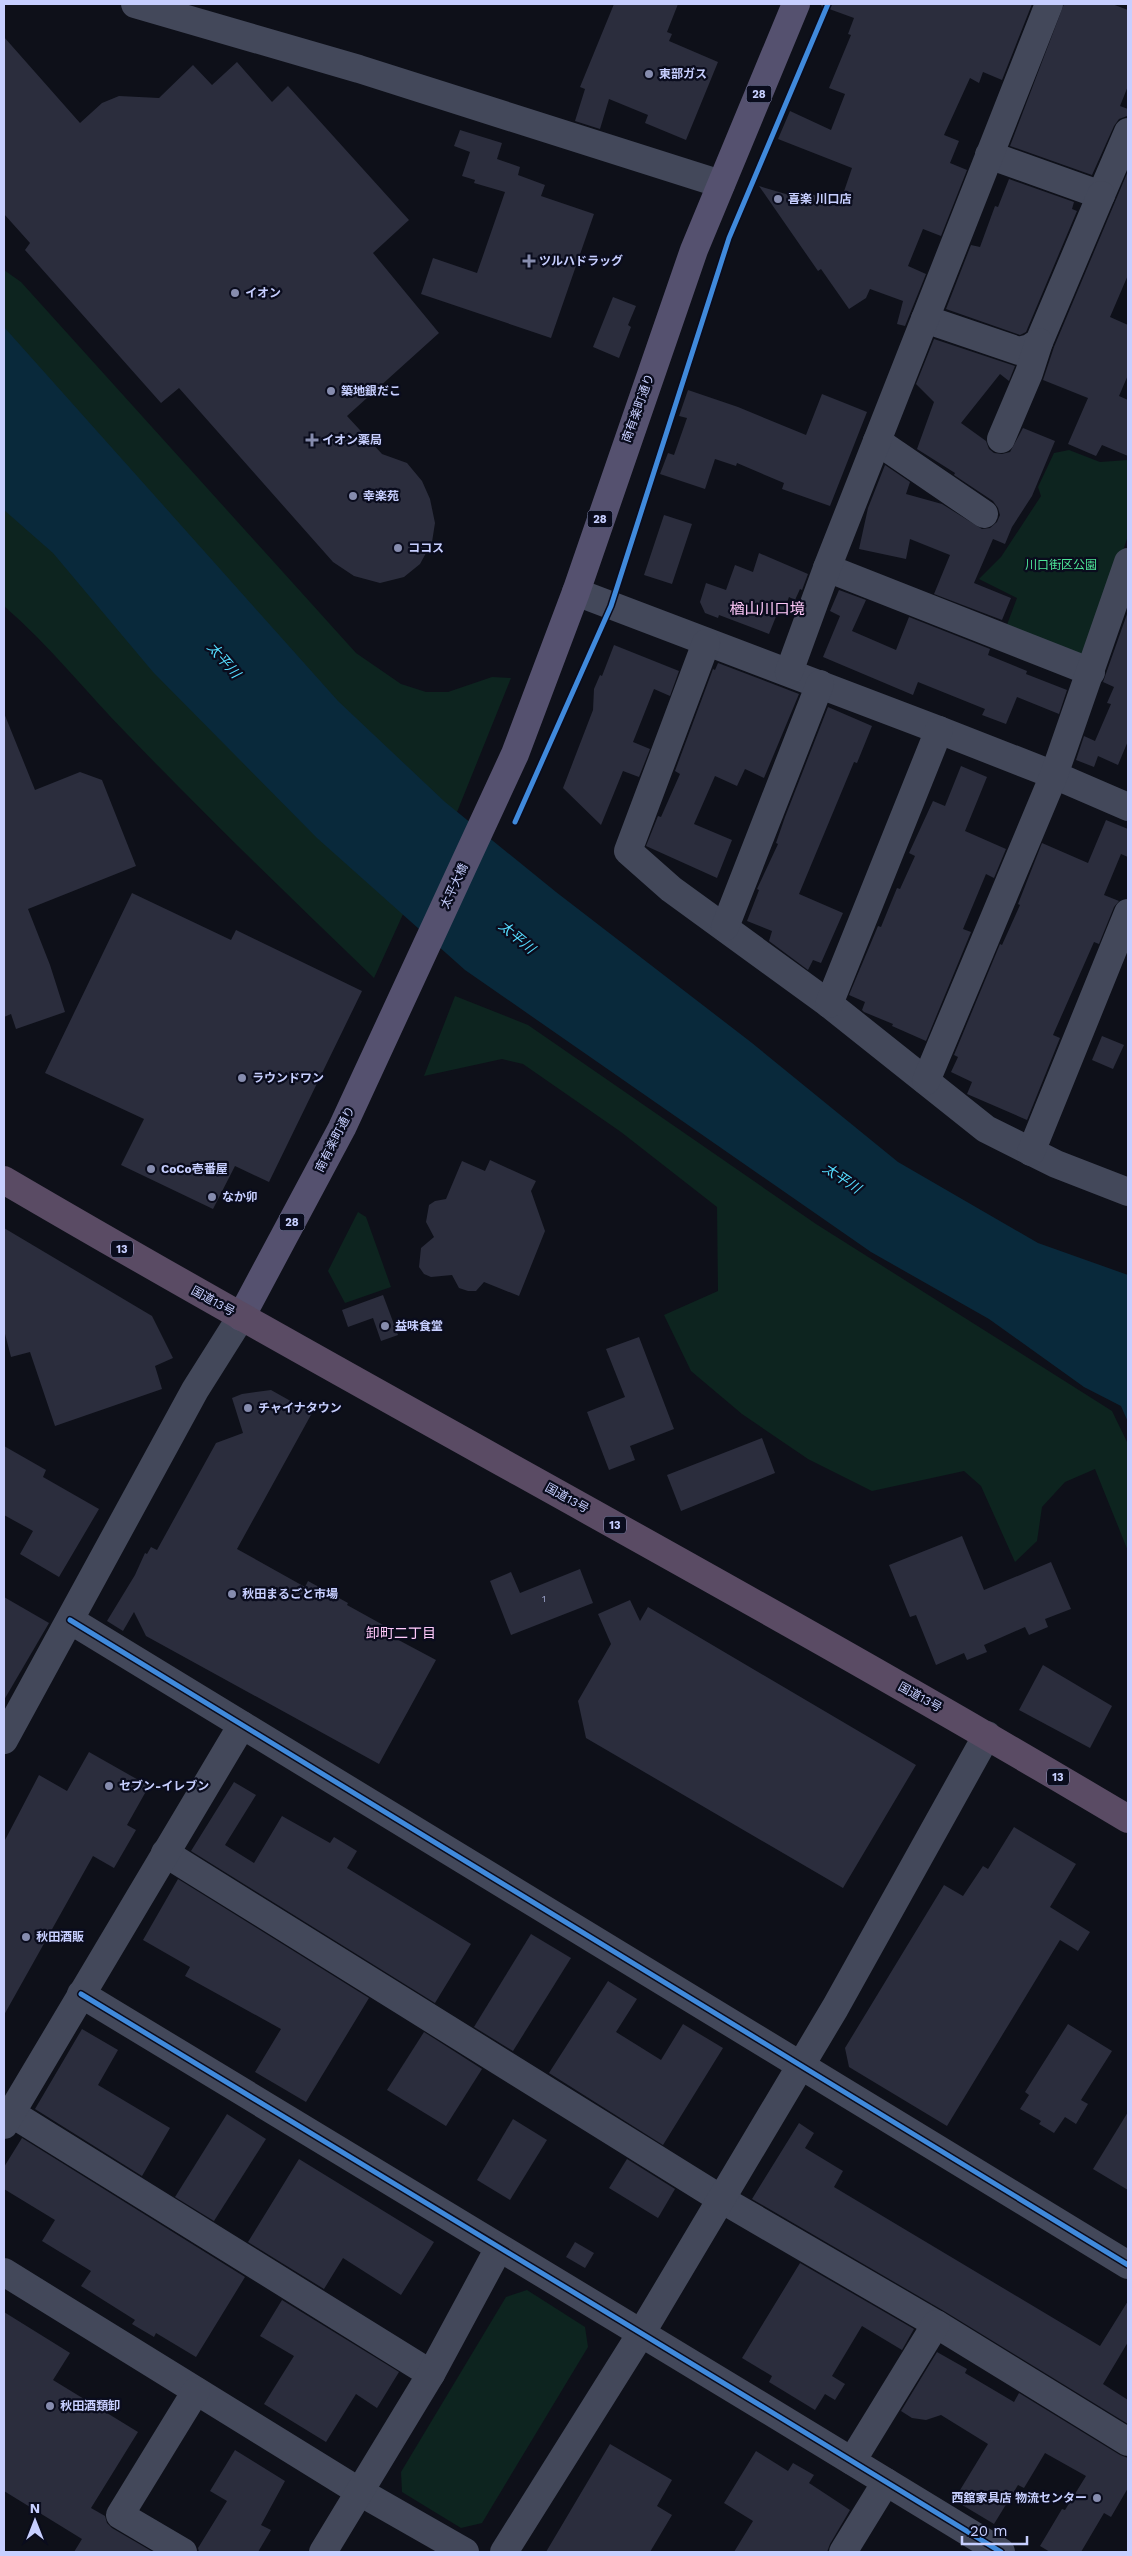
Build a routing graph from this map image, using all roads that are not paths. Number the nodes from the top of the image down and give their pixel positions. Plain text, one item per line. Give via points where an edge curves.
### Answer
1 (135, 4) edge
2 (796, 4) edge
3 (1049, 4) edge
4 (1128, 132) edge
5 (989, 155) junction
6 (721, 184) junction
7 (1101, 195) junction
8 (925, 319) junction
9 (1039, 342) junction
10 (1001, 438) dead end
11 (877, 441) junction
12 (984, 514) dead end
13 (1128, 562) edge
14 (827, 568) junction
15 (576, 592) junction
16 (706, 643) junction
17 (789, 672) junction
18 (1091, 672) junction
19 (820, 684) junction
20 (939, 730) junction
21 (1054, 775) junction
22 (1128, 807) edge
23 (487, 814) joint
24 (1128, 913) edge
25 (725, 927) junction
26 (421, 957) joint
27 (829, 1004) junction
28 (926, 1081) junction
29 (1031, 1152) junction
30 (4, 1180) edge
31 (1128, 1192) edge
32 (241, 1317) junction
33 (70, 1620) junction
34 (242, 1725) junction
35 (987, 1735) junction
36 (4, 1740) edge
37 (1128, 1819) edge
38 (165, 1853) junction
39 (81, 1994) junction
40 (801, 2064) junction
41 (7, 2119) edge
42 (721, 2199) junction
43 (499, 2248) junction
44 (1128, 2265) edge
45 (4, 2272) edge
46 (936, 2324) junction
47 (642, 2332) junction
48 (431, 2374) junction
49 (196, 2391) junction
50 (1128, 2442) edge
51 (852, 2461) junction
52 (886, 2482) junction
53 (360, 2492) junction
54 (183, 2552) edge
55 (323, 2552) edge
56 (465, 2552) edge
57 (504, 2552) edge
58 (843, 2552) edge
59 (1001, 2552) edge

1 - 6 street via 359,69
2 - 6 main road, 南有楽町通り / 28
3 - 5 street
4 - 7 street
5 - 7 street
5 - 8 street
6 - 15 main road, 南有楽町通り / 28 via 694,250
7 - 9 street
8 - 9 street via 1019,350
8 - 11 street
9 - 10 street
11 - 12 street
11 - 14 street
13 - 18 street
14 - 17 street
14 - 18 street
15 - 16 street
15 - 23 main road, 南有楽町通り / 28 via 515,754
16 - 17 street
16 - 25 street via 628,851 671,889
17 - 19 street
18 - 21 street
19 - 20 street
19 - 25 street
20 - 21 street
20 - 27 street
21 - 22 street
21 - 28 street
23 - 26 main road, 太平大橋 / 28
24 - 29 street
25 - 27 street
26 - 32 main road, 南有楽町通り / 28 via 342,1128
27 - 28 street
28 - 29 street via 986,1129
29 - 31 street
30 - 32 highway, 国道13号 / 13
32 - 33 street via 195,1390
32 - 35 highway, 国道13号 / 13
33 - 34 street
33 - 36 street
34 - 38 street
34 - 40 street
35 - 37 highway, 国道13号 / 13
35 - 40 street
38 - 39 street
38 - 42 street
39 - 41 street
39 - 43 street
40 - 42 street
40 - 44 street
41 - 48 street
42 - 46 street
42 - 47 street
43 - 47 street
43 - 48 street
45 - 49 street
46 - 50 street
46 - 51 street
47 - 51 street
47 - 57 street
48 - 53 street
49 - 53 street
49 - 54 street via 120,2515
51 - 52 street
52 - 58 street
52 - 59 street
53 - 55 street
53 - 56 street

